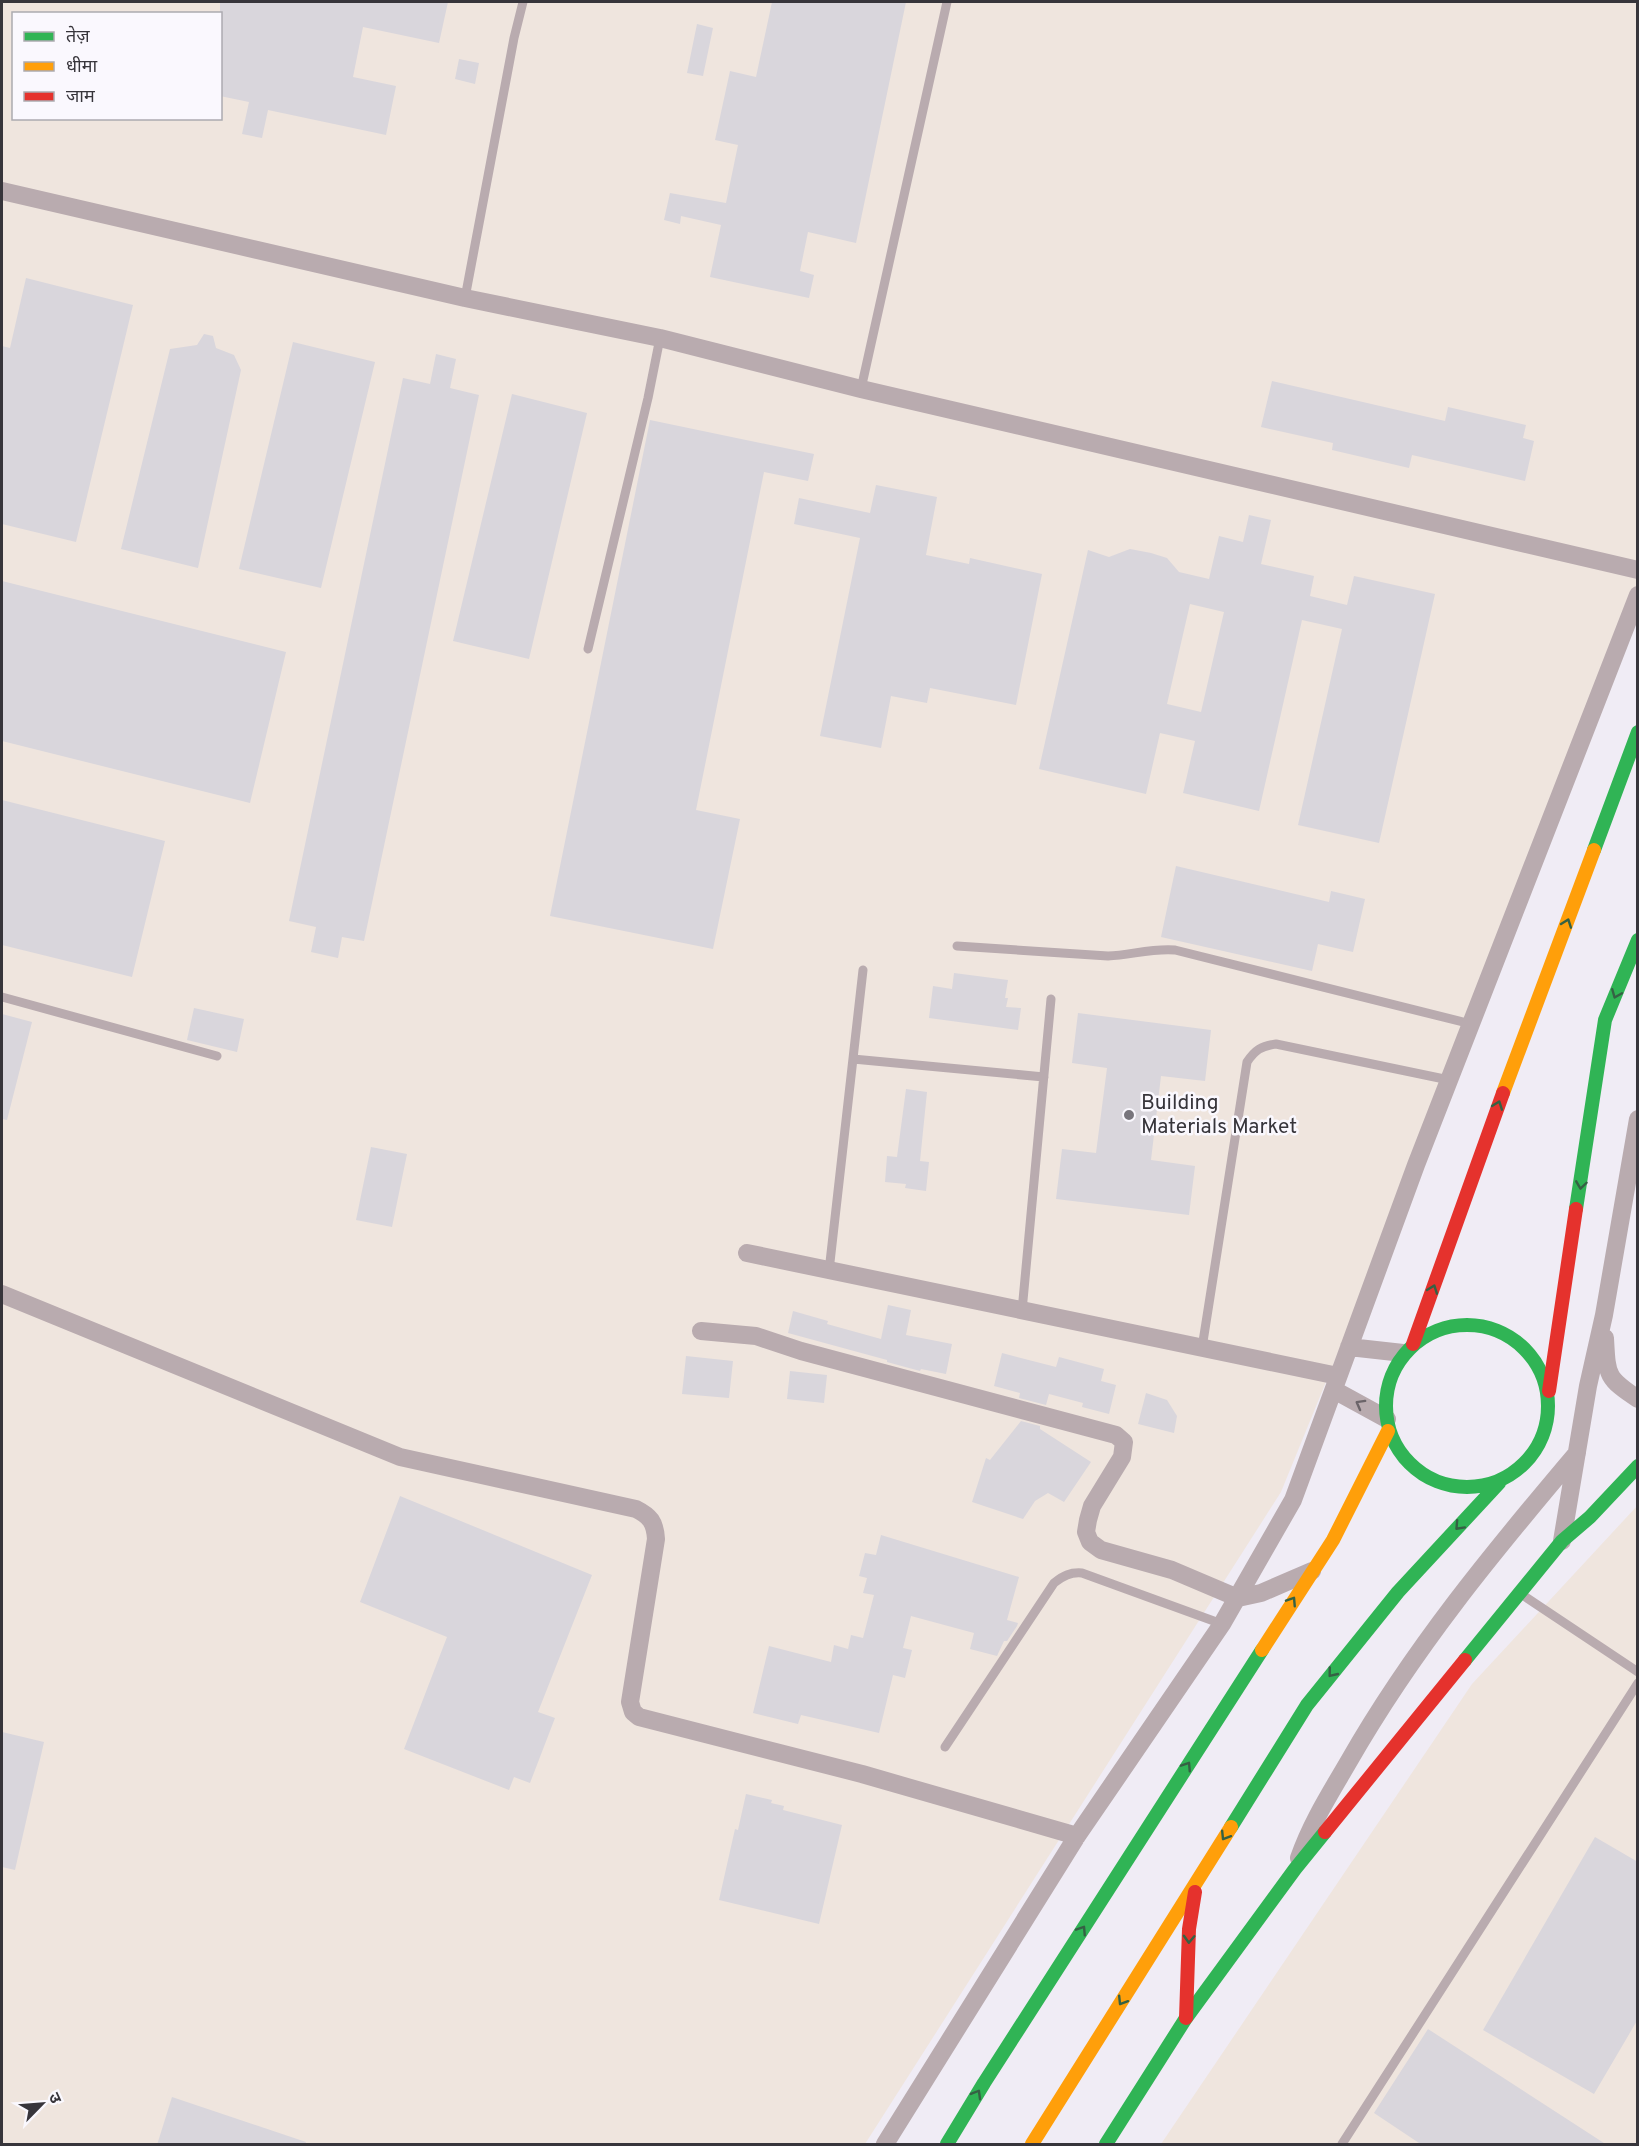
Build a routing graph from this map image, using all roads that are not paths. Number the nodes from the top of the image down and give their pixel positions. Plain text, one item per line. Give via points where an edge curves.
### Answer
1 (523, 2) edge
2 (947, 2) edge
3 (2, 191) edge
4 (465, 298) junction
5 (660, 338) junction
6 (861, 388) junction
7 (1638, 570) edge
8 (1638, 596) edge
9 (588, 649) dead end
10 (1638, 732) edge
11 (1638, 940) edge
12 (957, 946) dead end
13 (863, 970) dead end
14 (2, 997) edge
15 (1051, 999) dead end
16 (1471, 1024) junction
17 (217, 1056) dead end
18 (853, 1059) junction
19 (1044, 1077) junction
20 (1449, 1080) junction
21 (1638, 1119) edge
22 (747, 1253) dead end
23 (829, 1271) junction
24 (2, 1294) edge
25 (1022, 1311) junction
26 (1604, 1315) junction
27 (701, 1330) dead end
28 (1349, 1347) junction
29 (1202, 1348) junction
30 (1408, 1349) junction
31 (1336, 1383) junction
32 (1548, 1391) junction
33 (1638, 1400) edge
34 (1388, 1425) junction
35 (1577, 1453) junction
36 (1638, 1466) edge
37 (1499, 1483) junction
38 (1562, 1541) junction
39 (1312, 1571) junction
40 (1521, 1594) junction
41 (1238, 1598) junction
42 (1222, 1624) junction
43 (1638, 1672) edge
44 (1638, 1683) edge
45 (945, 1747) dead end
46 (1077, 1836) junction
47 (1295, 1869) junction
48 (1197, 1881) junction
49 (1186, 2018) junction
50 (885, 2145) edge
51 (947, 2145) edge
52 (1032, 2145) edge
53 (1106, 2145) edge
54 (1342, 2145) edge

1 - 4 lane
2 - 6 lane
3 - 4 street
4 - 5 street
5 - 6 street
5 - 9 lane
6 - 7 street
8 - 16 street
30 -> 10 main road
11 -> 32 main road via 1605,1020
12 - 16 lane via 1108,957 1156,948 1175,950
13 - 18 lane
14 - 17 lane
15 - 19 lane
16 - 20 street
18 - 19 lane
18 - 23 lane
19 - 25 lane
20 - 28 street
20 - 29 lane via 1275,1044 1254,1052 1247,1062
21 - 26 street
22 - 23 street
23 - 25 street
24 - 46 street via 400,1457 636,1509 649,1516 655,1525 656,1539 630,1702 639,1717 862,1774
25 - 29 street
26 - 33 street via 1610,1376
26 - 35 street
27 - 41 street via 756,1336 1116,1435 1124,1442 1122,1457 1092,1506 1086,1532 1090,1542 1101,1550 1172,1570
28 - 30 street
28 - 31 street
29 - 31 street
30 - 32 main road via 1425,1334 1451,1324 1492,1327 1526,1347
30 - 34 main road via 1387,1386 1384,1400
34 -> 31 street
31 - 41 street via 1293,1500
32 - 37 main road via 1546,1433 1517,1473
34 - 37 main road via 1405,1461 1432,1481 1476,1489
34 - 39 main road via 1380,1450 1333,1540
35 - 38 street
35 - 47 street via 1495,1549 1425,1640 1308,1832
36 - 38 main road
37 -> 48 main road via 1398,1592 1307,1705
38 - 40 main road
39 - 41 street via 1261,1593
51 -> 39 main road
40 - 43 lane
40 - 47 main road
41 - 42 street
42 - 45 lane via 1082,1573 1064,1575 1054,1583
42 - 46 street
44 - 54 lane
46 - 50 street
47 - 49 main road
48 -> 49 main road via 1189,1929
48 -> 52 main road
49 - 53 main road

